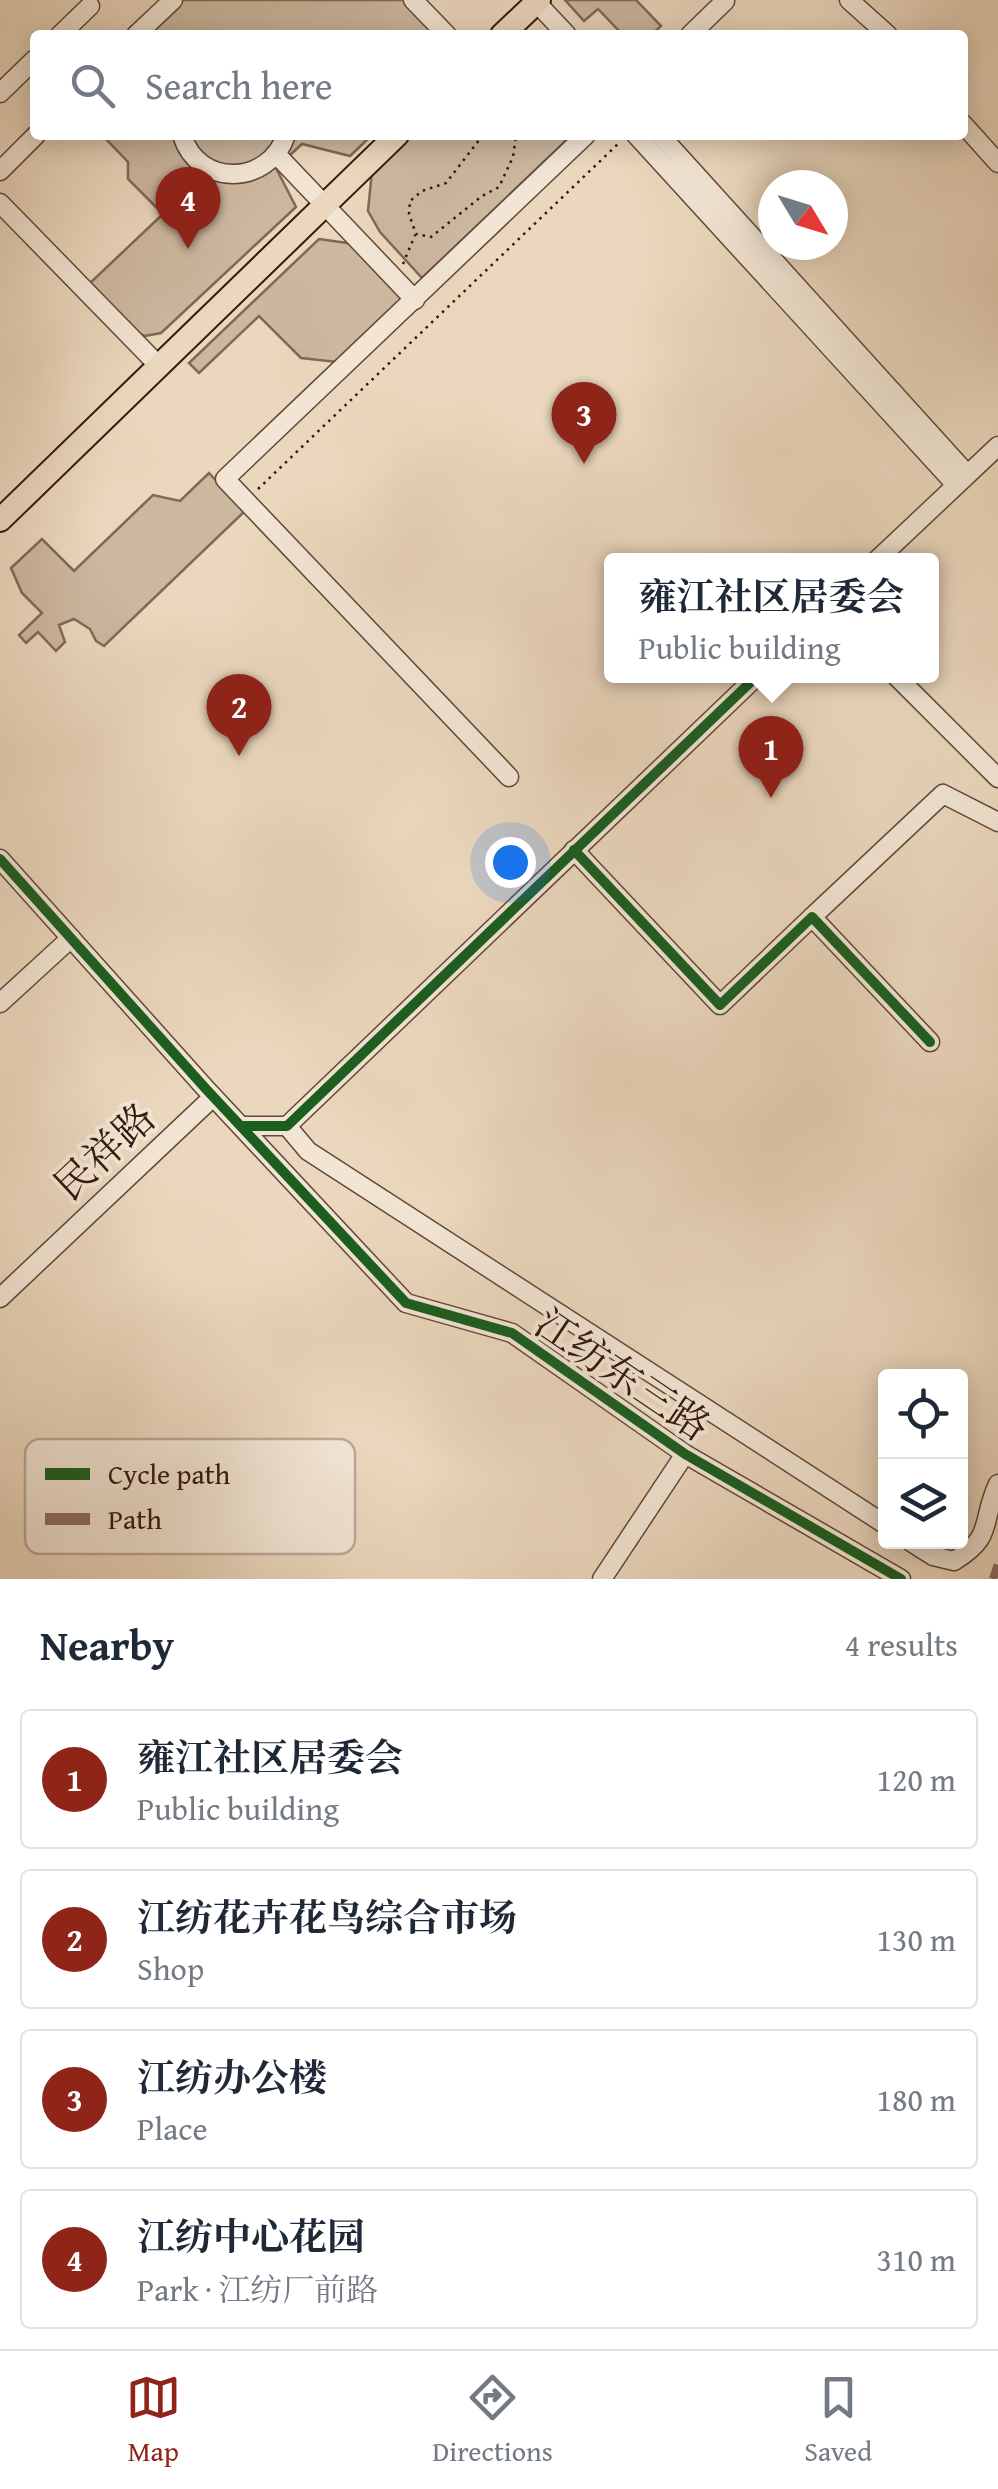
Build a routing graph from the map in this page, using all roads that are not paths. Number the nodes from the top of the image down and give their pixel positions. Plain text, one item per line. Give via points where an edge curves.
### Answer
1 (173, 0) edge
2 (413, 0) edge
3 (838, 0) edge
4 (850, 0) edge
5 (538, 1) edge
6 (725, 1) edge
7 (90, 6) dead end
8 (65, 30) edge
9 (148, 30) edge
10 (442, 30) edge
11 (507, 30) edge
12 (563, 30) edge
13 (695, 30) edge
14 (871, 30) edge
15 (883, 30) edge
16 (30, 62) edge
17 (4, 80) edge
18 (968, 116) edge
19 (968, 130) edge
20 (31, 140) edge
21 (185, 140) edge
22 (284, 140) edge
23 (392, 140) edge
24 (581, 140) edge
25 (641, 140) edge
26 (664, 140) edge
27 (998, 149) edge
28 (277, 155) junction
29 (998, 163) edge
30 (0, 170) edge
31 (0, 202) edge
32 (324, 206) junction
33 (415, 300) junction
34 (158, 365) junction
35 (998, 446) edge
36 (962, 480) junction
37 (0, 520) edge
38 (885, 553) edge
39 (750, 683) edge
40 (903, 683) edge
41 (509, 777) dead end
42 (998, 778) edge
43 (998, 822) edge
44 (574, 850) junction
45 (0, 859) edge
46 (812, 917) junction
47 (71, 938) junction
48 (0, 1003) edge
49 (930, 1042) dead end
50 (209, 1093) junction
51 (241, 1126) junction
52 (287, 1126) junction
53 (0, 1285) edge
54 (0, 1298) edge
55 (685, 1454) junction
56 (998, 1484) edge
57 (878, 1520) edge
58 (922, 1549) edge
59 (602, 1579) edge
60 (901, 1579) edge

1 - 9 street
2 - 10 street
3 - 14 street
4 - 15 street
5 - 11 main road
5 - 12 street
6 - 13 street
7 - 8 street
16 - 17 street
18 - 27 street
19 - 29 street
20 - 30 street
21 - 28 street via 196,160 228,176 263,167
22 - 28 street
23 - 32 main road
24 - 33 street
25 - 36 street
26 - 36 street
28 - 32 street
31 - 34 street
32 - 33 street
32 - 34 main road
33 - 41 street via 225,479
34 - 37 main road
35 - 36 street
36 - 38 street
39 - 44 street
40 - 42 street
43 - 46 street via 943,794
44 - 46 street via 720,1005
44 - 52 street
45 - 47 street, 江纺东三路
46 - 49 street
47 - 48 street
47 - 50 street, 江纺东三路
50 - 51 street, 江纺东三路
50 - 53 street, 民祥路
50 - 54 street, 民祥路
51 - 52 street
51 - 55 street, 江纺东三路 via 406,1304 512,1333
52 - 57 street via 308,1150
55 - 59 street
55 - 60 street, 江纺东三路
56 - 58 street via 981,1541 954,1561

